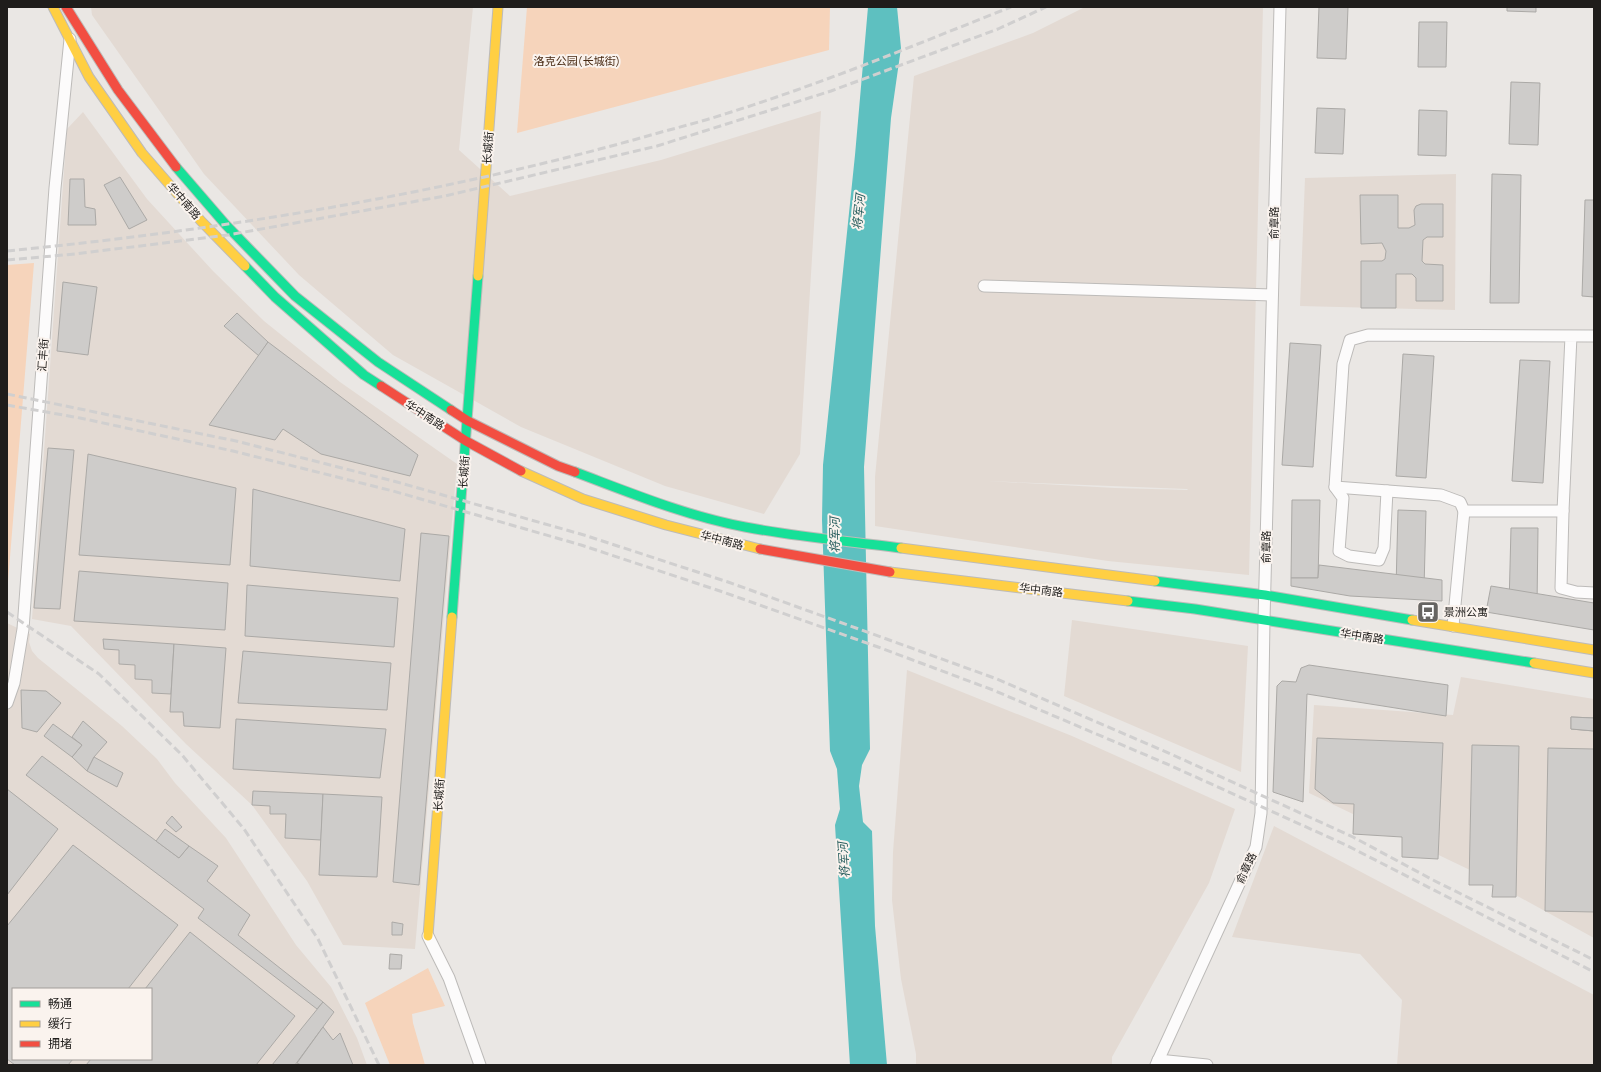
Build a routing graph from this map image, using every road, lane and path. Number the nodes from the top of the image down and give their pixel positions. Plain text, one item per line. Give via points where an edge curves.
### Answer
1 (53, 7) edge
2 (62, 7) edge
3 (66, 7) edge
4 (498, 7) edge
5 (1280, 7) edge
6 (70, 40) junction
7 (984, 286) dead end
8 (1272, 295) junction
9 (1571, 336) junction
10 (1594, 336) edge
11 (468, 421) junction
12 (466, 442) junction
13 (1336, 487) junction
14 (1387, 491) junction
15 (1563, 510) junction
16 (1464, 511) junction
17 (1594, 593) edge
18 (1265, 595) junction
19 (1264, 620) junction
20 (1453, 626) junction
21 (1594, 650) edge
22 (1594, 673) edge
23 (7, 703) edge
24 (428, 936) joint
25 (1157, 1063) edge
26 (480, 1065) edge
27 (1207, 1065) edge

1 - 6 main road, 华中南路
2 - 6 street, 汇丰街
3 - 11 main road, 华中南路 via 118,90 173,164 226,225 306,305 378,362
4 - 11 main road, 长城街
5 - 8 street, 俞章路
6 - 12 main road, 华中南路 via 89,77 142,153 201,221 275,297 364,375
6 - 23 street, 汇丰街 via 55,188 23,629 14,683
7 - 8 street
8 - 18 street, 俞章路
9 - 10 street
9 - 13 street via 1368,335 1350,340 1343,364
9 - 15 street
11 - 12 main road, 长城街
11 - 18 main road, 华中南路 via 558,466 662,505 744,527 812,538
12 - 19 main road, 华中南路 via 516,469 583,499 744,546 880,571 1194,609
12 - 24 main road, 长城街
13 - 14 street
13 - 14 street via 1343,498 1339,551 1350,556 1379,560 1384,548
14 - 16 street via 1442,495 1460,502
15 - 16 street
15 - 17 street via 1561,588
16 - 20 street
18 - 19 street, 俞章路
18 - 20 main road, 华中南路
19 - 22 main road, 华中南路
19 - 25 street, 俞章路 via 1261,813 1256,847
20 - 21 main road, 华中南路
24 - 26 street via 449,978
25 - 27 street

